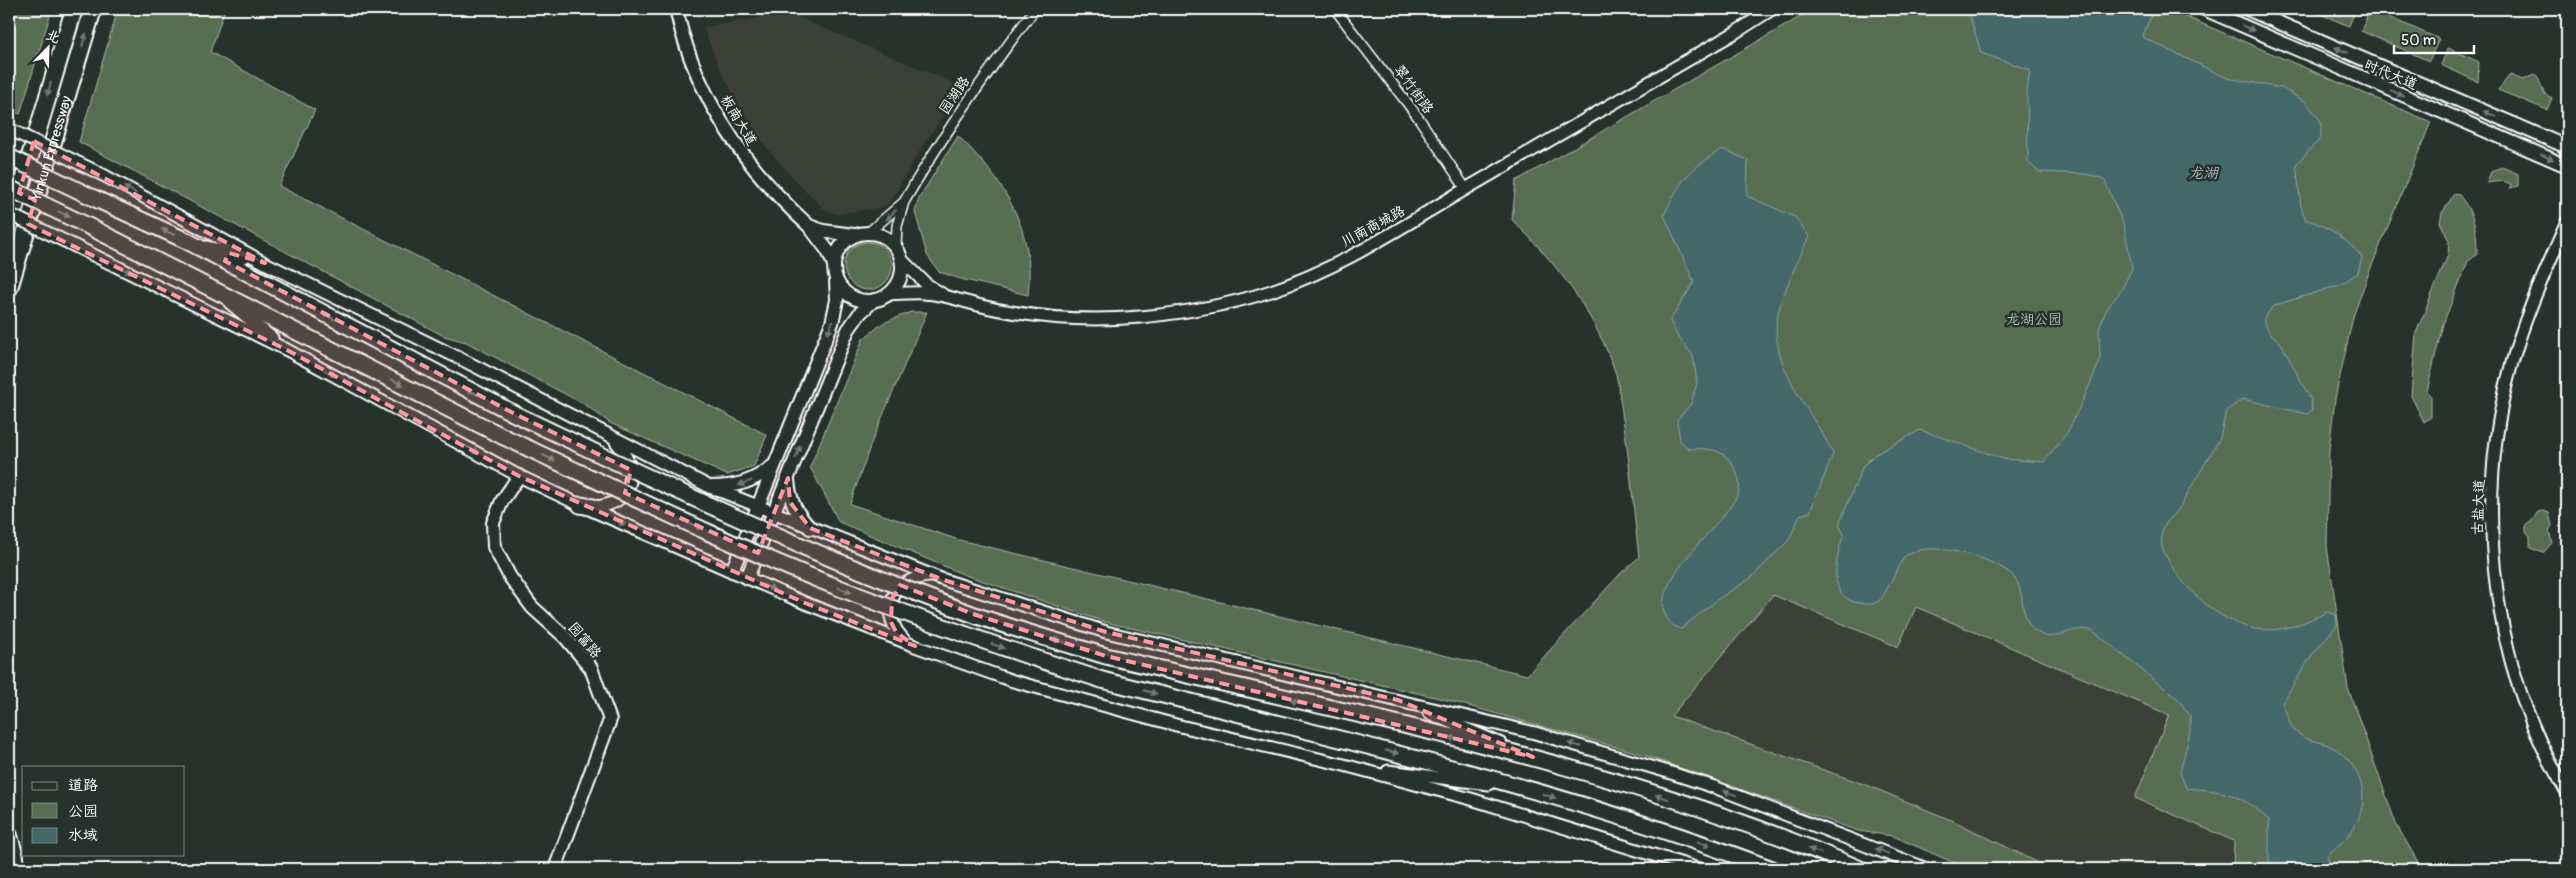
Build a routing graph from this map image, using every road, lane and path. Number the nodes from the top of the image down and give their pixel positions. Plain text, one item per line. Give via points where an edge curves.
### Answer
1 (74, 9) edge
2 (93, 9) edge
3 (676, 9) edge
4 (1035, 9) edge
5 (1335, 9) edge
6 (1772, 9) edge
7 (2204, 9) edge
8 (2247, 9) edge
9 (9, 129) edge
10 (2567, 147) edge
11 (9, 157) edge
12 (2567, 166) edge
13 (9, 188) edge
14 (1466, 189) junction
15 (904, 202) junction
16 (9, 214) edge
17 (2567, 222) edge
18 (809, 226) junction
19 (9, 227) edge
20 (869, 232) junction
21 (854, 235) junction
22 (187, 241) junction
23 (896, 246) junction
24 (902, 260) junction
25 (266, 263) junction
26 (834, 265) junction
27 (836, 280) junction
28 (210, 287) junction
29 (9, 288) edge
30 (888, 294) junction
31 (943, 296) junction
32 (874, 300) junction
33 (287, 350) junction
34 (614, 440) junction
35 (775, 464) junction
36 (519, 476) junction
37 (788, 478) junction
38 (710, 487) junction
39 (586, 506) junction
40 (758, 507) junction
41 (773, 514) junction
42 (810, 528) junction
43 (732, 571) junction
44 (748, 578) junction
45 (941, 579) junction
46 (915, 646) junction
47 (1398, 700) junction
48 (1533, 757) junction
49 (1344, 765) junction
50 (1524, 788) junction
51 (2567, 792) edge
52 (9, 836) edge
53 (15, 869) edge
54 (555, 869) edge
55 (1699, 869) edge
56 (1772, 869) edge
57 (1860, 869) edge
58 (1927, 869) edge

1 -> 19 highway, Yinkun Expressway
29 -> 2 highway, Yinkun Expressway
3 - 18 main road, 板南大道 via 694,70 716,113 747,162 776,196
4 - 15 street, 园湖路 via 976,86
5 - 14 street, 翠竹街路 via 1418,117
6 - 14 street, 川南商城路
7 -> 12 main road, 时代大道
10 -> 8 main road, 时代大道
25 -> 9 street, bridge via 105,176
22 -> 11 highway, bridge
13 -> 28 highway, bridge
14 - 31 street, 川南商城路 via 1314,274 1227,304 1139,317 1096,319 1007,312
15 -> 20 street
15 - 23 street via 897,226
16 -> 33 street, bridge
17 - 51 street, 古盐大道 via 2525,323 2509,372 2495,457 2492,535 2504,630 2518,680 2535,729
18 - 21 main road
18 - 26 main road, 板南大道
20 - 21 main road
20 - 23 main road via 884,236
21 - 26 main road via 838,250
22 - 25 street
48 -> 22 highway, bridge via 1106,656 973,614 699,502 515,414
23 - 24 main road
24 - 30 main road via 898,283
24 - 31 street
25 - 34 street via 463,360
26 - 27 main road
27 - 32 main road via 852,297
27 -> 35 main road via 837,300 832,323
28 - 33 street
28 -> 50 highway, bridge via 504,437 690,524 841,589 967,636 1102,680
30 - 31 street, 川南商城路 via 920,292
30 - 32 main road
37 -> 32 main road via 848,330
33 -> 36 street
34 - 38 street
34 - 39 street via 629,459 630,483 616,502 605,506
35 -> 38 main road via 746,484
35 - 40 main road
36 - 39 street
36 - 54 main road, 园富路 via 502,501 493,523 494,547 510,577 532,607 565,636 591,668 610,720
37 - 41 main road
37 - 42 main road via 790,502
38 - 40 street
39 -> 43 street
40 - 41 street
40 - 43 main road
41 - 42 street
41 - 44 main road
42 - 45 street
43 - 44 street
44 -> 46 street
45 - 46 street via 930,576 907,581 892,599 891,622 896,632
47 -> 45 street via 1106,632
46 - 49 street via 1013,682 1176,726
47 - 48 street
58 -> 47 street via 1665,771
57 -> 48 highway via 1707,811
49 - 50 street
49 - 55 street via 1470,799
50 -> 56 highway via 1700,842
52 - 53 highway

